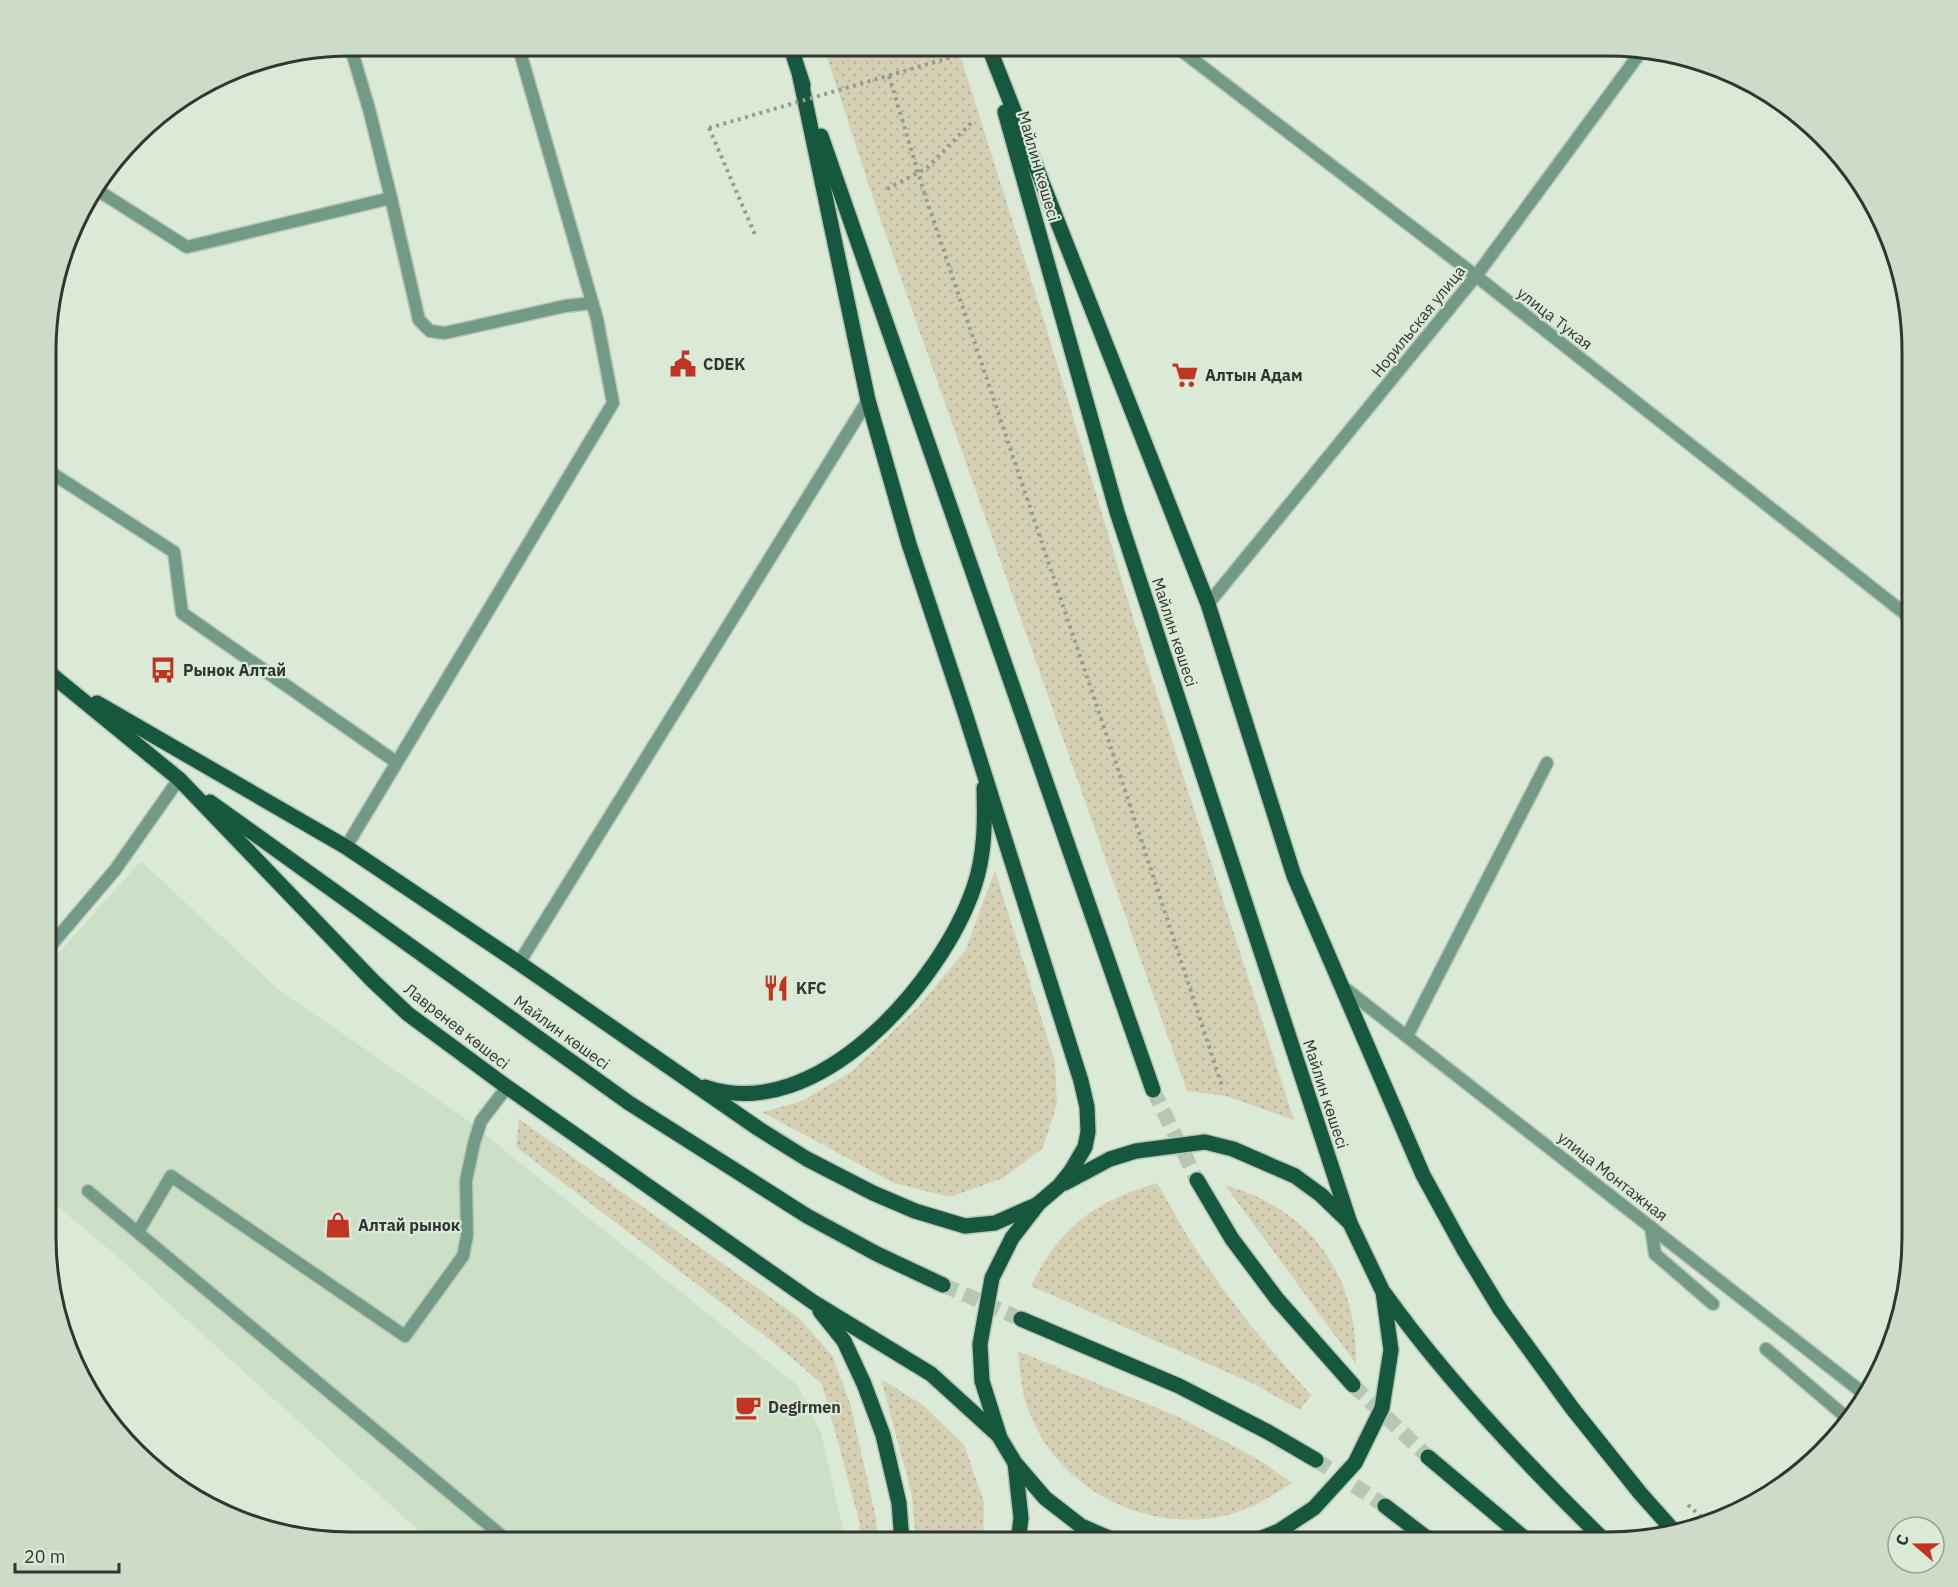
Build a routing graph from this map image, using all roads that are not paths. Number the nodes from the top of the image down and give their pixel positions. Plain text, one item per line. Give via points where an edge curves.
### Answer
1 (353, 56) edge
2 (521, 56) edge
3 (793, 56) edge
4 (990, 56) edge
5 (991, 56) edge
6 (1188, 56) edge
7 (1637, 57) edge
8 (800, 77) junction
9 (101, 193) edge
10 (391, 198) junction
11 (1476, 276) junction
12 (592, 303) junction
13 (868, 400) junction
14 (56, 476) edge
15 (1208, 604) junction
16 (1902, 611) edge
17 (56, 678) edge
18 (65, 686) junction
19 (396, 762) junction
20 (1547, 763) dead end
21 (984, 770) junction
22 (179, 779) junction
23 (346, 847) junction
24 (56, 939) edge
25 (519, 963) junction
26 (1341, 985) junction
27 (1407, 1036) junction
28 (689, 1081) junction
29 (507, 1087) junction
30 (1153, 1090) tunnel mouth
31 (1197, 1180) tunnel mouth
32 (1059, 1185) junction
33 (88, 1191) dead end
34 (1039, 1203) junction
35 (1350, 1223) junction
36 (1652, 1227) junction
37 (138, 1232) junction
38 (943, 1285) tunnel mouth
39 (1383, 1292) junction
40 (813, 1302) junction
41 (1713, 1304) dead end
42 (1021, 1319) tunnel mouth
43 (1766, 1349) dead end
44 (1353, 1385) tunnel mouth
45 (1859, 1390) edge
46 (1842, 1414) edge
47 (1000, 1438) junction
48 (1428, 1457) tunnel mouth
49 (1316, 1461) tunnel mouth
50 (1015, 1463) junction
51 (1385, 1506) tunnel mouth
52 (1669, 1525) edge
53 (497, 1532) edge
54 (901, 1532) edge
55 (1019, 1532) edge
56 (1095, 1532) edge
57 (1277, 1532) edge
58 (1419, 1532) edge
59 (1517, 1532) edge
60 (1596, 1532) edge

1 - 10 street
2 - 12 street
3 - 8 main road
4 - 35 main road, Майлин көшесі via 1117,512
5 - 15 main road
6 - 11 street, улица Тукая
7 - 11 street, Норильская улица
8 - 13 main road
8 - 30 main road
9 - 10 street via 187,247
10 - 12 street via 419,320 430,332 445,333
11 - 15 street, Норильская улица
11 - 16 street, улица Тукая
12 - 19 street via 612,403
13 - 21 main road via 909,544
13 - 25 street
14 - 19 street via 174,552 182,613
15 - 26 main road via 1294,876
17 - 18 main road, Лавренев көшесі
18 - 22 main road, Лавренев көшесі
18 - 23 main road, Лавренев көшесі
19 - 23 street
20 - 27 street
21 - 28 main road via 985,834 975,886 924,981 894,1013 839,1061 786,1086 738,1095
21 - 32 main road via 1087,1107 1085,1148
22 - 24 street via 115,870
22 - 29 main road, Лавренев көшесі via 408,1014
22 - 38 main road, Майлин көшесі via 629,1103 807,1216
23 - 25 main road, Лавренев көшесі
25 - 28 main road, Лавренев көшесі
26 - 27 street, улица Монтажная
26 - 52 main road via 1423,1175 1475,1268 1572,1408
27 - 36 street, улица Монтажная
28 - 34 main road, Лавренев көшесі via 807,1159 915,1211 965,1226 995,1223
29 - 37 street via 481,1121 474,1143 465,1181 467,1236 463,1256 405,1336 171,1176
29 - 40 main road, Лавренев көшесі
31 - 44 main road via 1232,1239 1277,1299
32 - 34 main road
32 - 35 main road via 1136,1151 1205,1142 1233,1149 1295,1176
33 - 37 street
34 - 47 main road via 1012,1238 992,1278 980,1344 982,1381
35 - 39 main road
36 - 41 street via 1655,1254
36 - 45 street, улица Монтажная
37 - 53 street
39 - 57 main road via 1391,1350 1382,1408 1355,1463 1314,1508
39 - 60 main road via 1464,1392
40 - 47 main road via 931,1374
40 - 54 main road via 844,1341 864,1384 883,1435 900,1503
42 - 49 main road via 1179,1386
43 - 46 street
47 - 50 main road
48 - 59 main road
50 - 55 main road
50 - 56 main road via 1045,1498
51 - 58 main road

